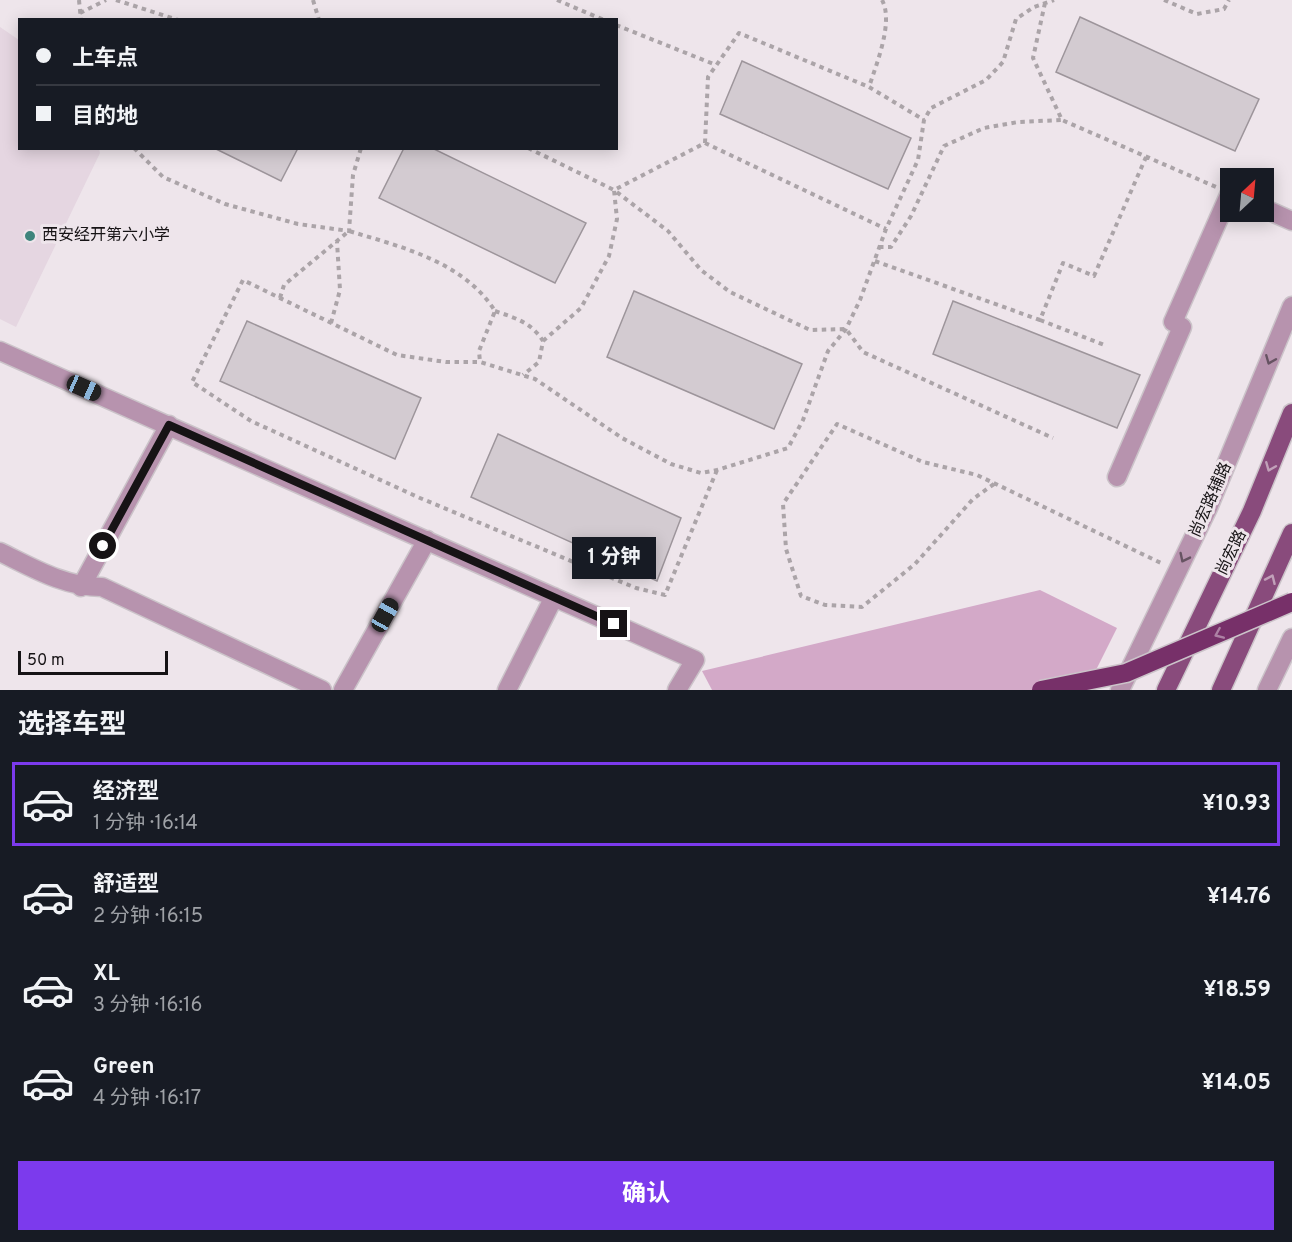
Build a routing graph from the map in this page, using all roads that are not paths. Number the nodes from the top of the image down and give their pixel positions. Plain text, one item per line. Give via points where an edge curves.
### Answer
1 (1220, 204) edge
2 (1274, 213) edge
3 (1292, 221) edge
4 (1292, 306) edge
5 (0, 351) edge
6 (1292, 413) edge
7 (169, 425) junction
8 (1117, 477) dead end
9 (1292, 533) edge
10 (427, 540) junction
11 (0, 552) edge
12 (81, 587) junction
13 (554, 597) junction
14 (1292, 602) edge
15 (1292, 638) edge
16 (322, 690) edge
17 (344, 690) edge
18 (507, 690) edge
19 (677, 690) edge
20 (1041, 690) edge
21 (1120, 690) edge
22 (1166, 690) edge
23 (1221, 690) edge
24 (1266, 690) edge

1 - 8 street via 1173,322 1182,327
2 - 3 street
4 -> 21 street, 尚宏路辅路 via 1208,508
5 - 7 street
6 -> 22 main road, 尚宏路 via 1252,511
7 - 10 street
7 - 12 street
23 -> 9 main road
10 - 13 street
10 - 17 street
11 - 12 street
12 - 16 street via 102,587
13 - 18 street
13 - 19 street via 695,660
14 -> 20 highway, bridge via 1126,672
15 - 24 street

